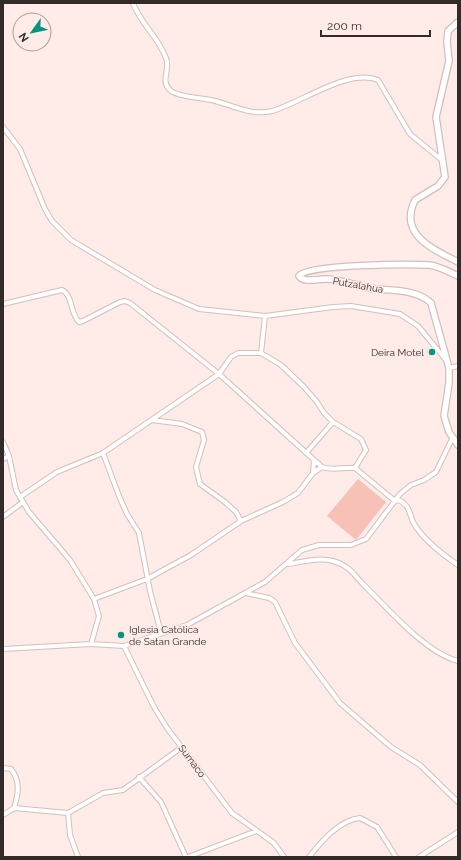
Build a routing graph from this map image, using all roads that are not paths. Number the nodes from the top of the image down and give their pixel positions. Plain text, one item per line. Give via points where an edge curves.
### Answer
1 (133, 3) edge
2 (458, 22) edge
3 (3, 127) edge
4 (442, 161) junction
5 (458, 262) edge
6 (458, 276) edge
7 (3, 304) edge
8 (265, 316) junction
9 (261, 354) junction
10 (446, 361) junction
11 (458, 366) edge
12 (449, 368) junction
13 (219, 374) junction
14 (151, 420) junction
15 (333, 422) junction
16 (452, 439) junction
17 (3, 442) edge
18 (458, 445) edge
19 (103, 453) junction
20 (306, 453) junction
21 (9, 456) junction
22 (3, 459) edge
23 (314, 460) junction
24 (322, 467) junction
25 (355, 468) junction
26 (312, 473) junction
27 (20, 497) junction
28 (395, 500) junction
29 (23, 502) junction
30 (3, 517) edge
31 (241, 521) junction
32 (288, 564) junction
33 (458, 565) edge
34 (147, 579) junction
35 (246, 593) junction
36 (94, 599) junction
37 (162, 633) junction
38 (91, 644) junction
39 (124, 646) junction
40 (3, 649) edge
41 (458, 661) edge
42 (182, 747) junction
43 (3, 768) edge
44 (139, 778) junction
45 (458, 802) edge
46 (14, 808) junction
47 (68, 812) junction
48 (3, 815) edge
49 (256, 831) junction
50 (458, 832) edge
51 (78, 857) edge
52 (187, 857) edge
53 (284, 857) edge
54 (309, 857) edge
55 (396, 857) edge
56 (419, 857) edge

1 - 4 street via 167,58 164,76 166,85 176,95 201,97 243,110 271,111 339,83 369,77 378,80 410,134
2 - 4 street via 448,31 450,61 436,117
3 - 8 street via 20,149 52,221 71,240 155,290 190,306
4 - 5 street via 444,180 415,200 411,223 420,240
6 - 10 street, Putzalahua via 430,265 325,268 302,272 299,276 303,280 328,279 368,288 397,291 425,299 434,310
7 - 13 street via 62,290 67,294 74,318 79,322 125,301
8 - 9 street
8 - 10 street via 351,306 396,313 418,326
9 - 13 street via 238,353 231,357
9 - 15 street via 281,365
10 - 12 street, Putzalahua
11 - 12 street
12 - 16 street, Putzalahua via 444,416
13 - 14 street
13 - 20 street
14 - 19 street
14 - 31 street via 182,424 202,432 204,440 196,467 200,484 225,502
15 - 20 street
15 - 25 street via 365,444 366,450
16 - 18 street, Putzalahua
16 - 28 street via 436,472 406,489
17 - 21 street
19 - 27 street via 57,472
19 - 34 street via 118,496 139,533
20 - 23 street
21 - 22 street
21 - 27 street
23 - 24 street
23 - 26 street
24 - 25 street via 328,470
24 - 26 street
25 - 28 street
26 - 31 street via 292,497
27 - 29 street
28 - 32 street via 366,539 360,543 309,547 294,555
28 - 33 street via 405,503 419,531
29 - 30 street
29 - 36 street via 70,560
31 - 34 street via 191,555
32 - 35 street via 266,582
32 - 41 street via 323,559 350,568 362,583 437,652
34 - 36 street
34 - 37 street
35 - 37 street via 187,625
35 - 45 street via 269,598 275,602 296,643 340,703 391,747 420,765
36 - 38 street via 99,616
37 - 39 street
38 - 39 street
38 - 40 street
39 - 42 street, Sumaco via 160,718
42 - 44 street
42 - 49 street, Sumaco via 232,813
43 - 46 street via 11,769 17,780 18,793
44 - 47 street via 122,790 103,793
44 - 52 street via 161,802
46 - 47 street
46 - 48 street
47 - 51 street via 72,845
49 - 52 street
49 - 53 street, Sumaco via 274,843
50 - 56 street
54 - 55 street via 329,834 351,820 360,818 379,829

